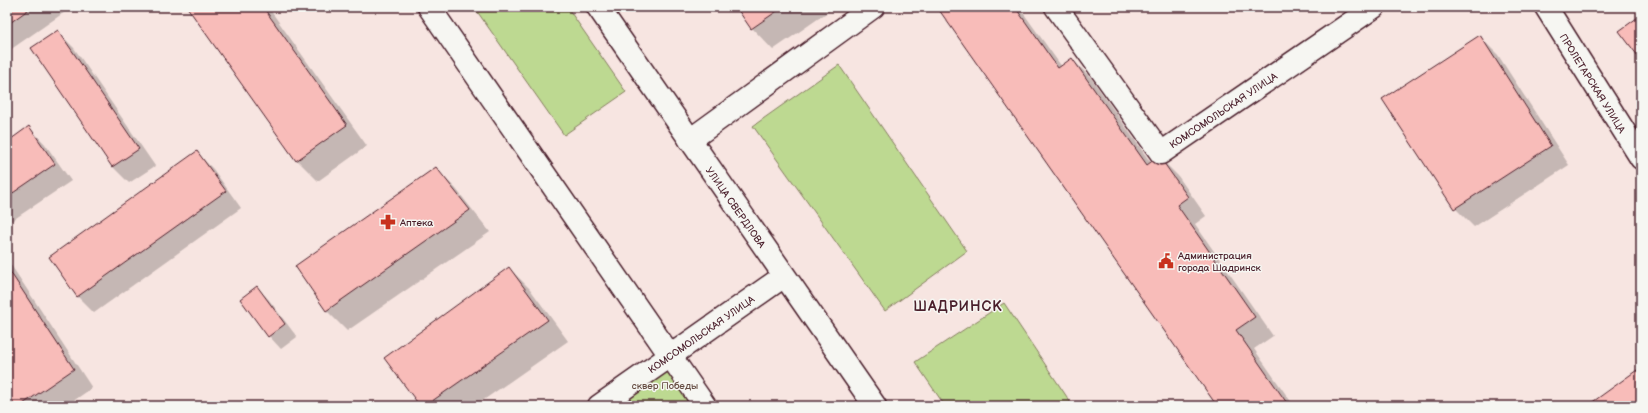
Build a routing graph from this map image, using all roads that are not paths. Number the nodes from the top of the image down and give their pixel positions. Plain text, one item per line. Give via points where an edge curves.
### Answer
1 (429, 7) edge
2 (598, 7) edge
3 (873, 7) edge
4 (1056, 7) edge
5 (1374, 7) edge
6 (1546, 7) edge
7 (690, 140) junction
8 (1641, 158) edge
9 (784, 276) junction
10 (670, 356) junction
11 (599, 406) edge
12 (705, 406) edge
13 (875, 406) edge

1 - 10 main road
2 - 7 main road, УЛИЦА СВЕРДЛОВА
3 - 7 main road
4 - 5 main road, КОМСОМОЛЬСКАЯ УЛИЦА via 1161,153
6 - 8 main road, ПРОЛЕТАРСКАЯ УЛИЦА
7 - 9 main road, УЛИЦА СВЕРДЛОВА
9 - 10 main road, КОМСОМОЛЬСКАЯ УЛИЦА
9 - 13 main road, УЛИЦА СВЕРДЛОВА
10 - 11 main road, КОМСОМОЛЬСКАЯ УЛИЦА
10 - 12 main road

